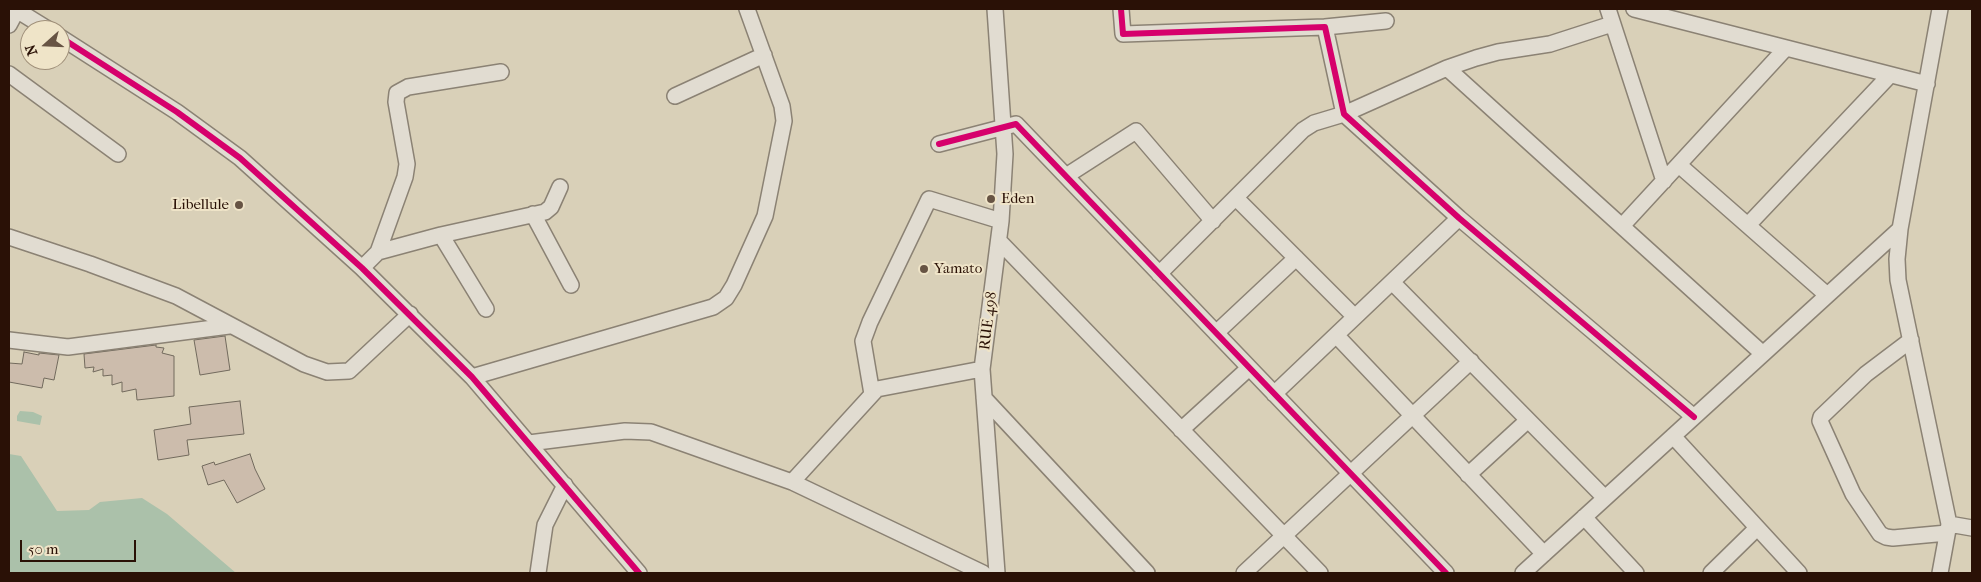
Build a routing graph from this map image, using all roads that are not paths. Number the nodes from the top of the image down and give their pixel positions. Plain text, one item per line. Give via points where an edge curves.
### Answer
1 (16, 9) edge
2 (747, 9) edge
3 (995, 9) edge
4 (1121, 9) edge
5 (1608, 9) edge
6 (1634, 9) edge
7 (1940, 9) edge
8 (33, 20) edge
9 (1386, 21) dead end
10 (1612, 24) junction
11 (9, 26) edge
12 (1325, 27) junction
13 (70, 43) edge
14 (1786, 48) junction
15 (764, 55) junction
16 (1448, 68) junction
17 (500, 72) dead end
18 (9, 74) edge
19 (1890, 75) junction
20 (1927, 84) junction
21 (675, 96) dead end
22 (1344, 114) junction
23 (1004, 128) junction
24 (939, 144) dead end
25 (118, 154) dead end
26 (1679, 165) junction
27 (1066, 176) junction
28 (1664, 181) junction
29 (560, 187) dead end
30 (1236, 198) junction
31 (532, 214) junction
32 (1459, 218) junction
33 (1213, 220) junction
34 (1001, 221) junction
35 (1622, 226) junction
36 (1748, 226) junction
37 (1900, 228) junction
38 (440, 235) junction
39 (9, 237) edge
40 (999, 242) junction
41 (378, 252) junction
42 (1296, 258) junction
43 (362, 268) junction
44 (1159, 274) junction
45 (1392, 282) junction
46 (571, 285) dead end
47 (1827, 295) junction
48 (486, 309) dead end
49 (410, 314) junction
50 (1355, 317) junction
51 (229, 326) junction
52 (1216, 333) junction
53 (1336, 335) junction
54 (9, 340) edge
55 (1911, 340) junction
56 (1763, 354) junction
57 (1471, 361) junction
58 (1249, 368) junction
59 (982, 369) junction
60 (472, 377) junction
61 (872, 394) junction
62 (1274, 394) junction
63 (984, 398) junction
64 (1413, 416) junction
65 (1694, 417) junction
66 (1528, 420) junction
67 (1181, 430) junction
68 (1673, 436) junction
69 (530, 443) junction
70 (1351, 474) junction
71 (1468, 475) junction
72 (792, 482) junction
73 (565, 485) junction
74 (1605, 498) junction
75 (1584, 517) junction
76 (1757, 528) junction
77 (1948, 528) junction
78 (1972, 528) edge
79 (1284, 536) junction
80 (1544, 554) junction
81 (538, 573) edge
82 (639, 573) edge
83 (982, 573) edge
84 (997, 573) edge
85 (1148, 573) edge
86 (1244, 573) edge
87 (1320, 573) edge
88 (1446, 573) edge
89 (1523, 573) edge
90 (1636, 573) edge
91 (1711, 573) edge
92 (1799, 573) edge
93 (1940, 573) edge

1 - 8 street
1 - 11 street
2 - 15 street
3 - 23 street, RUE 498
4 - 12 street via 1122,34
5 - 10 street
6 - 14 street
7 - 20 street
9 - 12 street
10 - 16 street via 1550,44 1498,52
10 - 28 street
12 - 22 street
13 - 43 street via 240,158
14 - 19 street
14 - 26 street
15 - 21 street
15 - 60 street via 784,121 765,216 726,298 714,307
16 - 22 street
16 - 35 street
17 - 41 street via 408,87 397,93 408,164
18 - 25 street
19 - 20 street
19 - 36 street
20 - 37 street
22 - 30 street via 1314,123 1303,130
22 - 32 street
23 - 24 street
23 - 27 street via 1016,124
23 - 34 street, RUE 498
26 - 28 street
26 - 36 street
27 - 33 street via 1136,131
27 - 44 street
28 - 35 street
29 - 31 street via 551,207 545,212
30 - 33 street
30 - 42 street
31 - 38 street
31 - 46 street
32 - 45 street
32 - 65 street
33 - 44 street
34 - 40 street, RUE 498
34 - 61 street via 929,199 863,341
35 - 56 street
36 - 47 street
37 - 47 street
37 - 55 street via 1898,280
38 - 41 street
38 - 48 street
39 - 51 street via 176,296
40 - 59 street, RUE 498
40 - 67 street
41 - 43 street
42 - 50 street
42 - 52 street
43 - 49 street
44 - 52 street
45 - 50 street
45 - 57 street
47 - 56 street
49 - 51 street via 349,371 327,372 304,364
49 - 60 street
50 - 53 street
51 - 54 street via 68,347
52 - 58 street
53 - 62 street
53 - 64 street
55 - 77 street
55 - 77 street via 1866,374 1820,421 1853,494 1880,534 1893,538
56 - 65 street
57 - 64 street
57 - 66 street
58 - 62 street
58 - 67 street
59 - 61 street via 877,389
59 - 63 street, RUE 498
60 - 69 street
61 - 72 street
62 - 70 street
63 - 84 street, RUE 498
63 - 85 street
64 - 70 street
64 - 71 street
65 - 68 street
66 - 71 street
66 - 74 street
67 - 79 street
68 - 74 street
68 - 76 street
69 - 72 street via 625,431 651,432
69 - 73 street
70 - 79 street
70 - 88 street
71 - 80 street
72 - 83 street
73 - 81 street via 546,525
73 - 82 street
74 - 75 street
75 - 80 street
75 - 90 street
76 - 91 street
76 - 92 street
77 - 78 street
77 - 93 street
79 - 86 street
79 - 87 street
80 - 89 street

